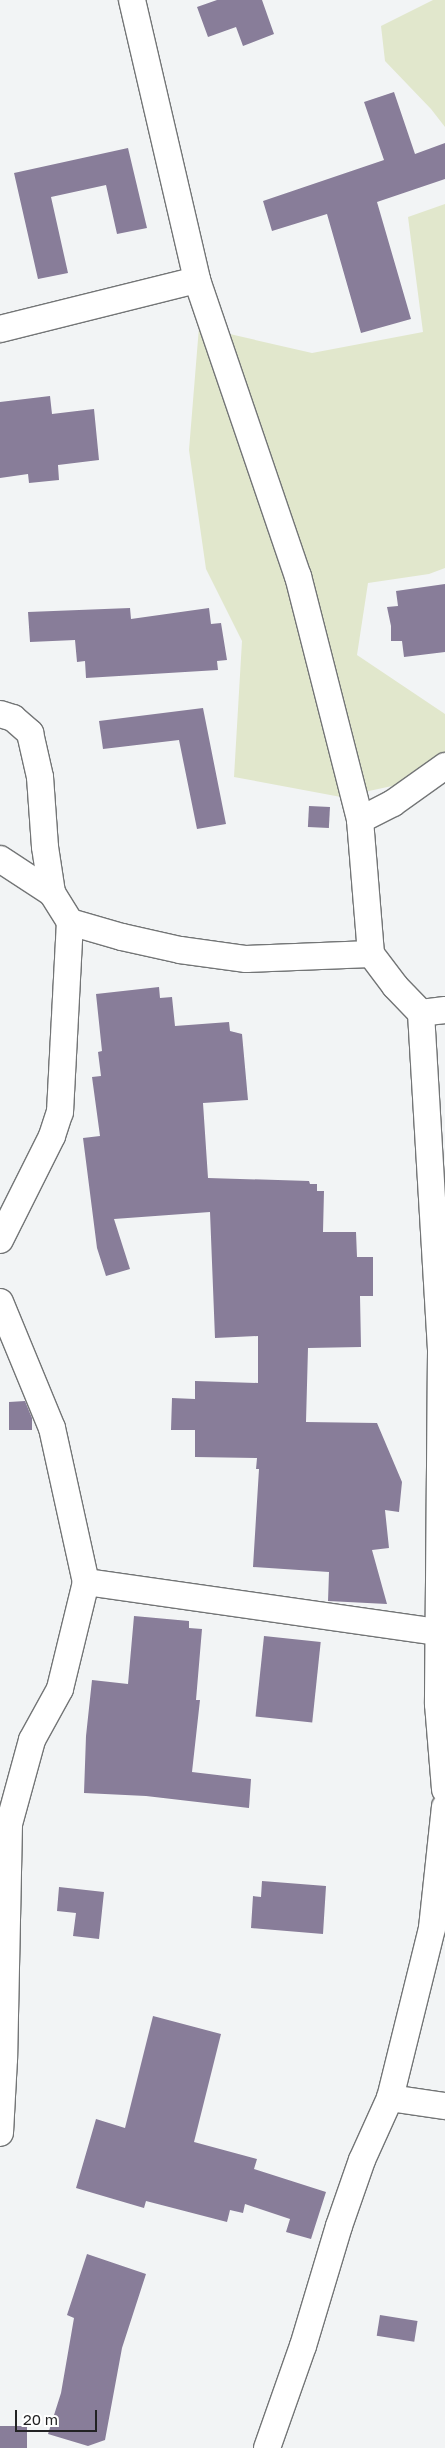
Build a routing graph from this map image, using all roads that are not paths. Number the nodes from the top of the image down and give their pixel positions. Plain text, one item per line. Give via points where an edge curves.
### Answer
1 (132, 0) edge
2 (197, 280) junction
3 (0, 328) edge
4 (0, 714) edge
5 (445, 766) edge
6 (360, 820) junction
7 (0, 859) edge
8 (52, 893) junction
9 (70, 922) junction
10 (371, 954) junction
11 (433, 1012) edge
12 (0, 1240) edge
13 (0, 1302) edge
14 (442, 1528) edge
15 (86, 1582) junction
16 (438, 1632) junction
17 (445, 1790) edge
18 (445, 1807) edge
19 (390, 2098) junction
20 (445, 2106) edge
21 (0, 2133) edge
22 (267, 2448) edge

1 - 2 street
2 - 3 street
2 - 6 street via 298,576
4 - 8 street via 13,718 30,733 40,776
5 - 6 street
6 - 10 street
7 - 8 street
8 - 9 street
9 - 10 street via 122,938 246,959
9 - 12 street via 60,1112 52,1136
10 - 11 street via 395,986
11 - 14 street
13 - 15 street via 52,1428
14 - 16 street
15 - 16 street
15 - 21 street via 60,1689 32,1740 9,1824
16 - 17 street via 438,1704
18 - 19 street via 432,1928
19 - 20 street
19 - 22 street via 353,2185 303,2346

